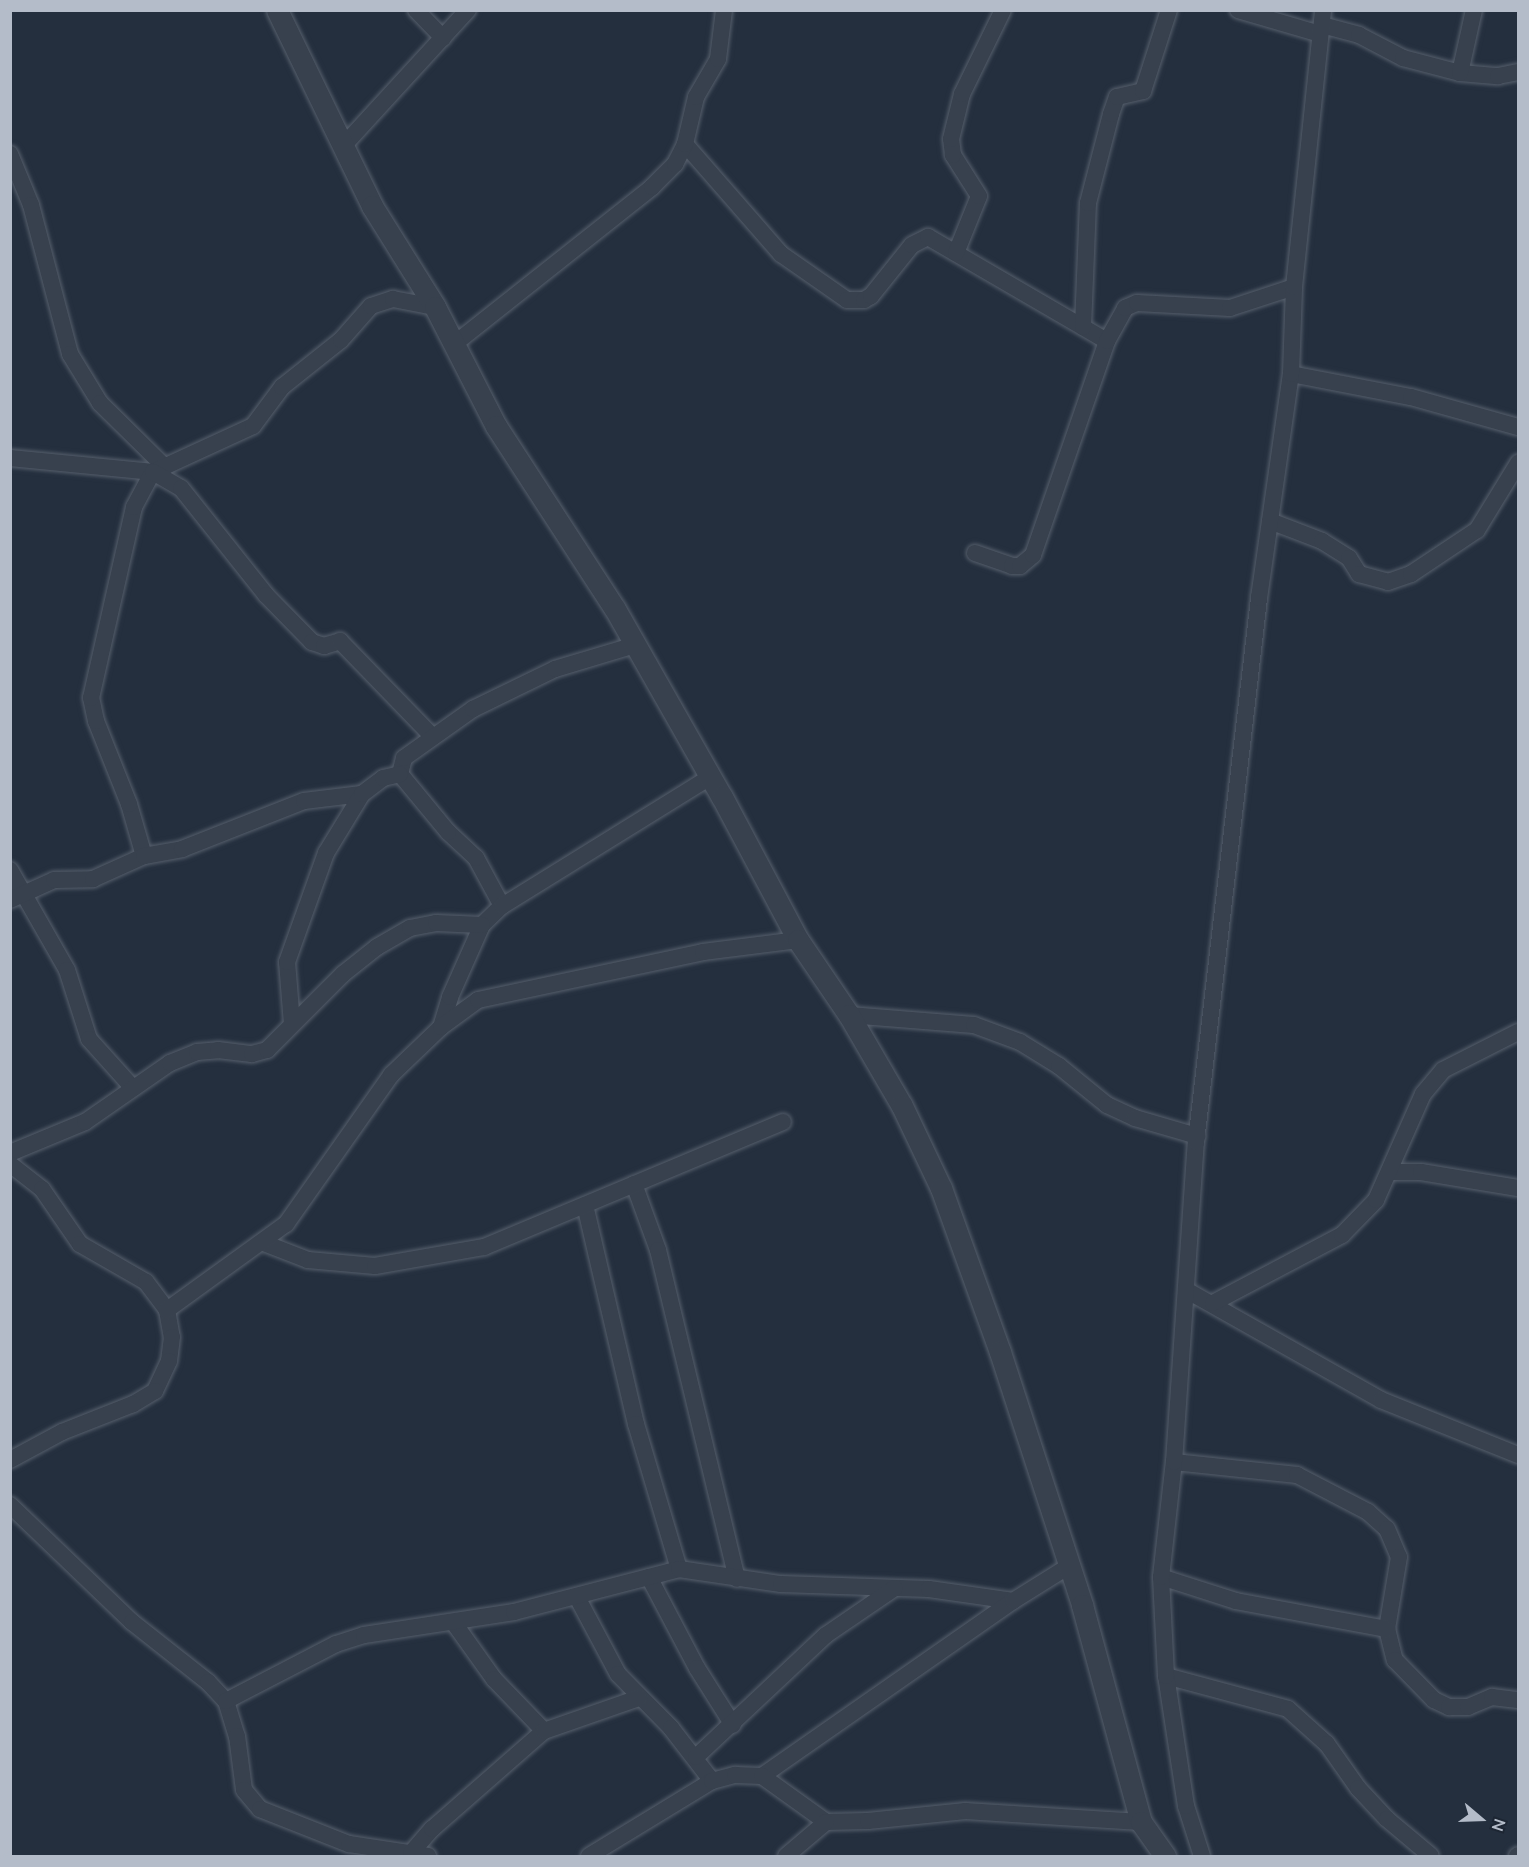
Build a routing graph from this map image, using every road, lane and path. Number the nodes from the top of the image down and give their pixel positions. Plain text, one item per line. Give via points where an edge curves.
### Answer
1 (277, 10) edge
2 (416, 10) edge
3 (468, 10) edge
4 (724, 10) edge
5 (1003, 10) edge
6 (1169, 10) edge
7 (1238, 10) edge
8 (1474, 10) edge
9 (1322, 23) edge
10 (443, 38) junction
11 (1518, 72) edge
12 (1460, 73) junction
13 (345, 144) junction
14 (684, 144) junction
15 (10, 154) edge
16 (956, 253) junction
17 (1294, 287) junction
18 (435, 307) junction
19 (1083, 327) junction
20 (1107, 341) junction
21 (453, 345) junction
22 (1291, 374) junction
23 (1518, 427) edge
24 (10, 458) edge
25 (1518, 463) edge
26 (159, 470) junction
27 (1270, 521) junction
28 (975, 553) dead end
29 (635, 645) junction
30 (431, 735) junction
31 (400, 774) junction
32 (710, 777) junction
33 (362, 794) junction
34 (144, 856) junction
35 (10, 870) edge
36 (16, 898) edge
37 (502, 906) junction
38 (482, 925) junction
39 (798, 940) junction
40 (849, 1015) junction
41 (292, 1024) junction
42 (441, 1027) junction
43 (1518, 1032) edge
44 (133, 1088) junction
45 (783, 1122) dead end
46 (1197, 1136) junction
47 (10, 1153) edge
48 (10, 1164) edge
49 (1390, 1172) junction
50 (634, 1184) junction
51 (1518, 1188) edge
52 (585, 1205) junction
53 (264, 1243) junction
54 (1186, 1290) junction
55 (1213, 1303) junction
56 (167, 1310) junction
57 (1518, 1455) edge
58 (10, 1460) edge
59 (1174, 1462) junction
60 (10, 1505) edge
61 (1069, 1566) junction
62 (678, 1569) junction
63 (649, 1577) junction
64 (1161, 1577) junction
65 (737, 1580) junction
66 (896, 1587) junction
67 (577, 1597) junction
68 (1012, 1601) junction
69 (454, 1623) junction
70 (1388, 1629) junction
71 (1166, 1676) junction
72 (639, 1698) junction
73 (1518, 1700) edge
74 (226, 1701) junction
75 (733, 1725) junction
76 (544, 1731) junction
77 (696, 1757) junction
78 (762, 1776) junction
79 (712, 1781) junction
80 (1141, 1821) junction
81 (826, 1822) junction
82 (419, 1855) edge
83 (588, 1857) edge
84 (786, 1857) edge
85 (1165, 1857) edge
86 (1202, 1857) edge
87 (1431, 1857) edge

1 - 13 street
2 - 10 street
3 - 10 street
4 - 14 street via 718,59 696,97
5 - 16 street via 962,94 951,139 953,155 979,196
6 - 19 street via 1143,91 1118,97 1111,114 1088,203
7 - 9 street
8 - 12 street
9 - 12 street via 1359,35 1403,58
9 - 17 street
10 - 13 street
11 - 12 street via 1498,76
13 - 18 street via 372,206
14 - 16 street via 781,254 847,300 871,296 918,239 928,237
14 - 21 street via 675,164 652,187
15 - 26 street via 31,205 70,354 99,403
16 - 19 street
17 - 20 street via 1230,308 1131,304 1121,313
17 - 22 street
18 - 21 street
18 - 26 street via 393,299 371,306 341,340 282,387 253,426
19 - 20 street
20 - 28 street via 1033,555 1029,561 1012,566
21 - 29 street via 496,426
22 - 23 street via 1411,397
22 - 27 street
24 - 26 street
25 - 27 street via 1477,530 1410,574 1388,582 1359,574 1349,558 1322,541
26 - 30 street via 181,488 266,595 312,642 324,646 340,641
26 - 34 street via 134,507 91,698
27 - 46 street
29 - 30 street via 555,669 473,709
29 - 32 street
30 - 31 street via 409,752
31 - 33 street via 382,778
31 - 37 street via 448,832 476,858
32 - 37 street
32 - 39 street
33 - 34 street via 304,801 182,849
33 - 41 street via 326,853 291,943 287,962
34 - 36 street via 93,879 54,880
35 - 36 street
36 - 44 street via 67,970 89,1039
37 - 38 street
38 - 41 street via 436,923 410,928 377,947 343,974
38 - 42 street
39 - 40 street
39 - 42 street via 703,952 501,993 478,1000
40 - 46 street via 974,1025 1020,1042 1059,1066 1107,1105 1159,1127
40 - 61 street via 902,1106 941,1188 1000,1352
41 - 44 street via 261,1054 196,1052 170,1063
42 - 53 street via 391,1076 286,1224
43 - 49 street via 1443,1070 1423,1094
44 - 47 street via 86,1122
45 - 50 street
46 - 54 street
48 - 56 street via 42,1189 80,1244 146,1282
49 - 51 street via 1421,1172
49 - 55 street via 1376,1200 1342,1235
50 - 52 street
50 - 65 street via 658,1250
52 - 53 street via 484,1247 375,1266 308,1260
52 - 62 street via 636,1424
53 - 56 street
54 - 55 street
54 - 59 street
55 - 57 street via 1381,1400
56 - 58 street via 172,1337 169,1361 155,1391
59 - 64 street
59 - 70 street via 1297,1475 1368,1512 1388,1529 1399,1557
60 - 74 street via 132,1622
61 - 68 street
61 - 80 street
62 - 63 street
62 - 65 street
63 - 67 street
63 - 75 street via 697,1668
64 - 70 street via 1236,1601
64 - 71 street
65 - 66 street via 815,1587
66 - 68 street
66 - 75 street via 826,1635
67 - 69 street
67 - 72 street via 602,1650
68 - 78 street
69 - 74 street via 364,1635 336,1644
69 - 76 street via 494,1679
70 - 73 street via 1395,1659 1434,1700 1449,1707 1468,1707 1492,1697
71 - 86 street via 1186,1806
71 - 87 street via 1288,1709 1321,1738 1380,1811
72 - 76 street
72 - 77 street
74 - 82 street via 237,1736 244,1790 260,1809 349,1844
75 - 77 street
76 - 82 street via 471,1793
77 - 79 street
78 - 79 street via 735,1775
78 - 81 street
79 - 83 street
80 - 81 street via 964,1811
80 - 85 street
81 - 84 street

